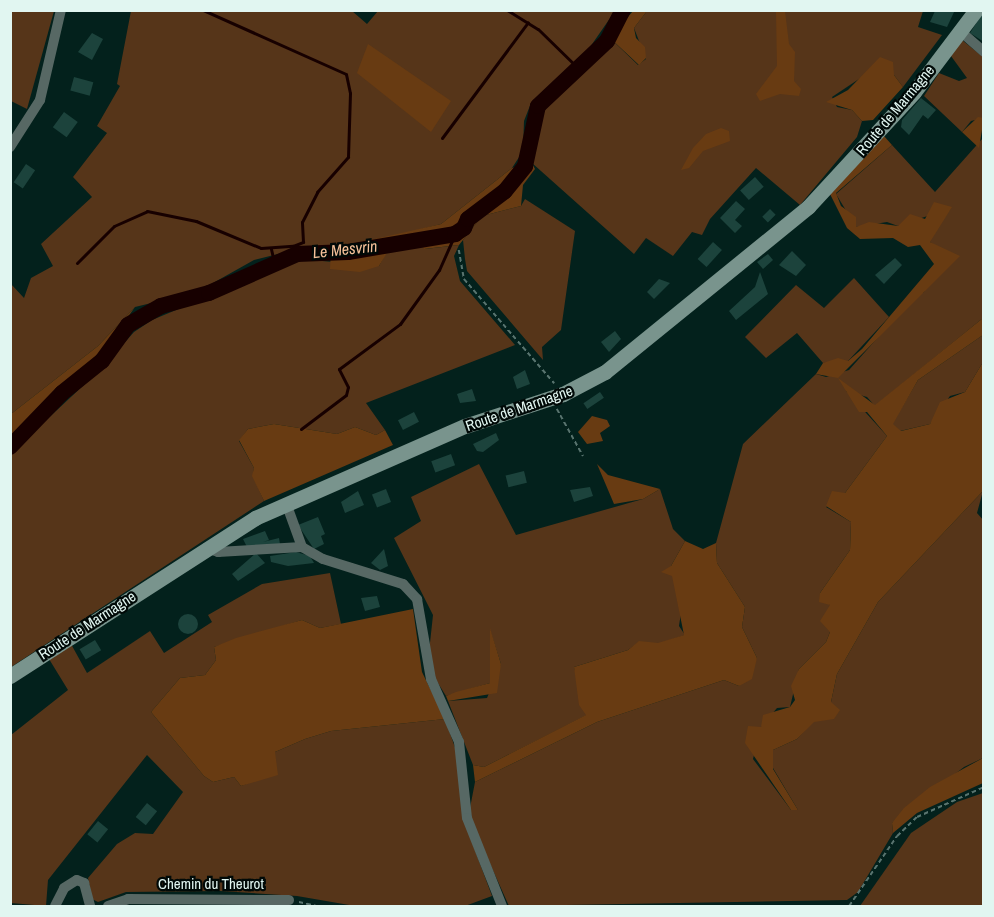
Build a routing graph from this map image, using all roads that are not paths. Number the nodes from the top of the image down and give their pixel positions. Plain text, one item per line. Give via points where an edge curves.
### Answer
1 (61, 10) edge
2 (976, 10) edge
3 (959, 30) junction
4 (984, 52) edge
5 (10, 147) edge
6 (286, 503) junction
7 (302, 547) junction
8 (205, 548) junction
9 (10, 676) edge
10 (289, 900) road end
11 (55, 906) edge
12 (90, 906) edge
13 (108, 906) edge
14 (502, 906) edge

1 - 5 street via 40,100
2 - 3 main road, Route de Marmagne
3 - 4 street
3 - 6 main road, Route de Marmagne via 914,92 808,207 637,348 587,383 465,426
6 - 7 street
6 - 8 main road, Route de Marmagne
7 - 8 street via 218,552
7 - 14 street via 323,559 403,584 417,599 431,679 459,742 467,818
8 - 9 main road, Route de Marmagne
10 - 13 street, Chemin du Theurot via 128,899
11 - 12 street via 64,888 77,880 84,882

